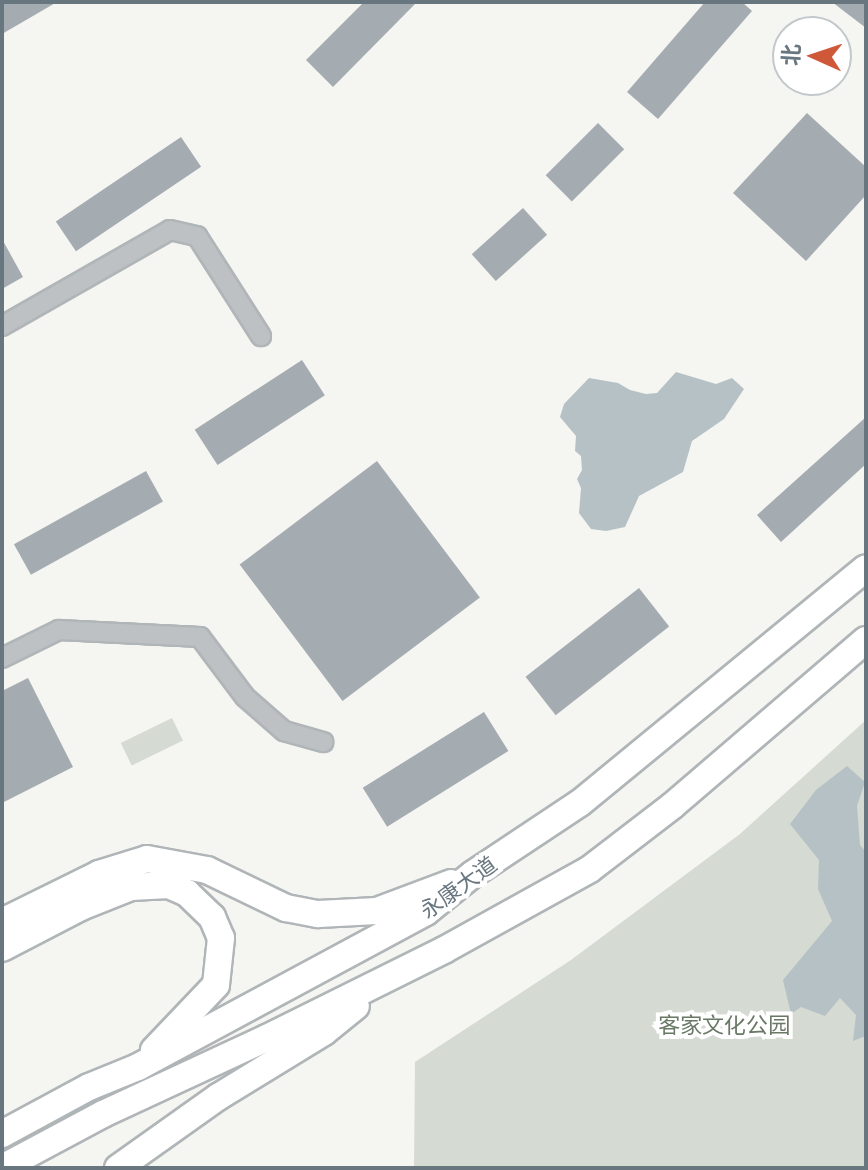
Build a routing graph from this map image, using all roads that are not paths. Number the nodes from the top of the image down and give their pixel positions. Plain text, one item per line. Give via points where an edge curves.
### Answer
1 (2, 326) edge
2 (261, 336) dead end
3 (866, 568) edge
4 (866, 640) edge
5 (2, 658) edge
6 (323, 742) dead end
7 (473, 874) junction
8 (2, 922) edge
9 (2, 948) edge
10 (391, 977) junction
11 (138, 1067) junction
12 (2, 1134) edge
13 (2, 1168) edge
14 (118, 1168) edge

1 - 2 street via 170,230 197,236
3 - 7 main road, 永康大道 via 580,803
4 - 10 main road, 永康大道 via 707,778 590,869
5 - 6 street via 59,630 200,637 245,697 284,731
7 - 8 main road via 377,911 318,914 286,908 207,870 147,859 99,874
7 - 11 main road, 永康大道 via 390,933
9 - 11 main road via 131,887 169,885 200,903 221,938 216,985
10 - 13 main road, 永康大道
10 - 14 main road via 324,1032 218,1097
11 - 12 main road, 永康大道

